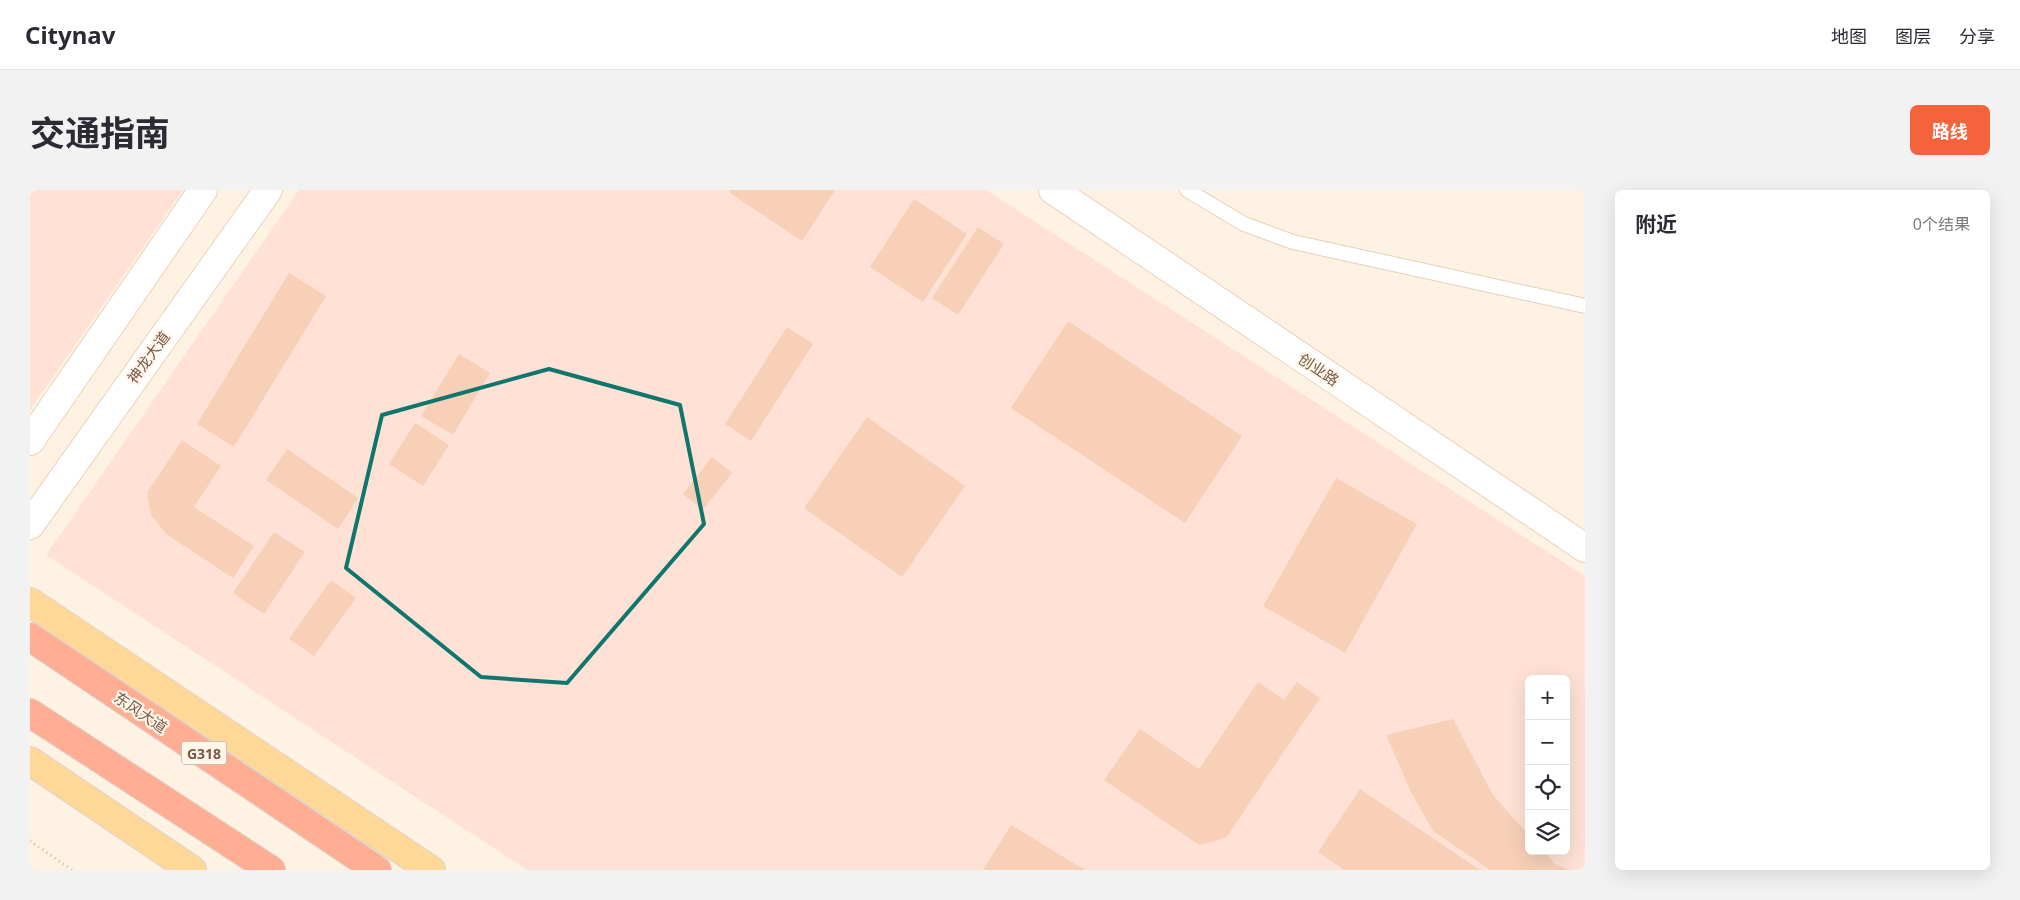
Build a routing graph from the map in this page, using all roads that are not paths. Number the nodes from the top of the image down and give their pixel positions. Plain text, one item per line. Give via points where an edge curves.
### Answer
1 (203, 190) edge
2 (268, 190) edge
3 (1053, 190) edge
4 (1187, 190) edge
5 (1585, 306) edge
6 (30, 441) edge
7 (30, 525) edge
8 (1585, 548) edge
9 (30, 602) edge
10 (30, 637) edge
11 (30, 713) edge
12 (30, 761) edge
13 (192, 870) edge
14 (272, 870) edge
15 (378, 870) edge
16 (431, 870) edge

1 - 6 main road
2 - 7 main road, 神龙大道
3 - 8 main road, 创业路
4 - 5 lane via 1244,224 1293,242
9 - 16 main road
10 - 15 highway, 东风大道 / G318
11 - 14 highway
12 - 13 main road

